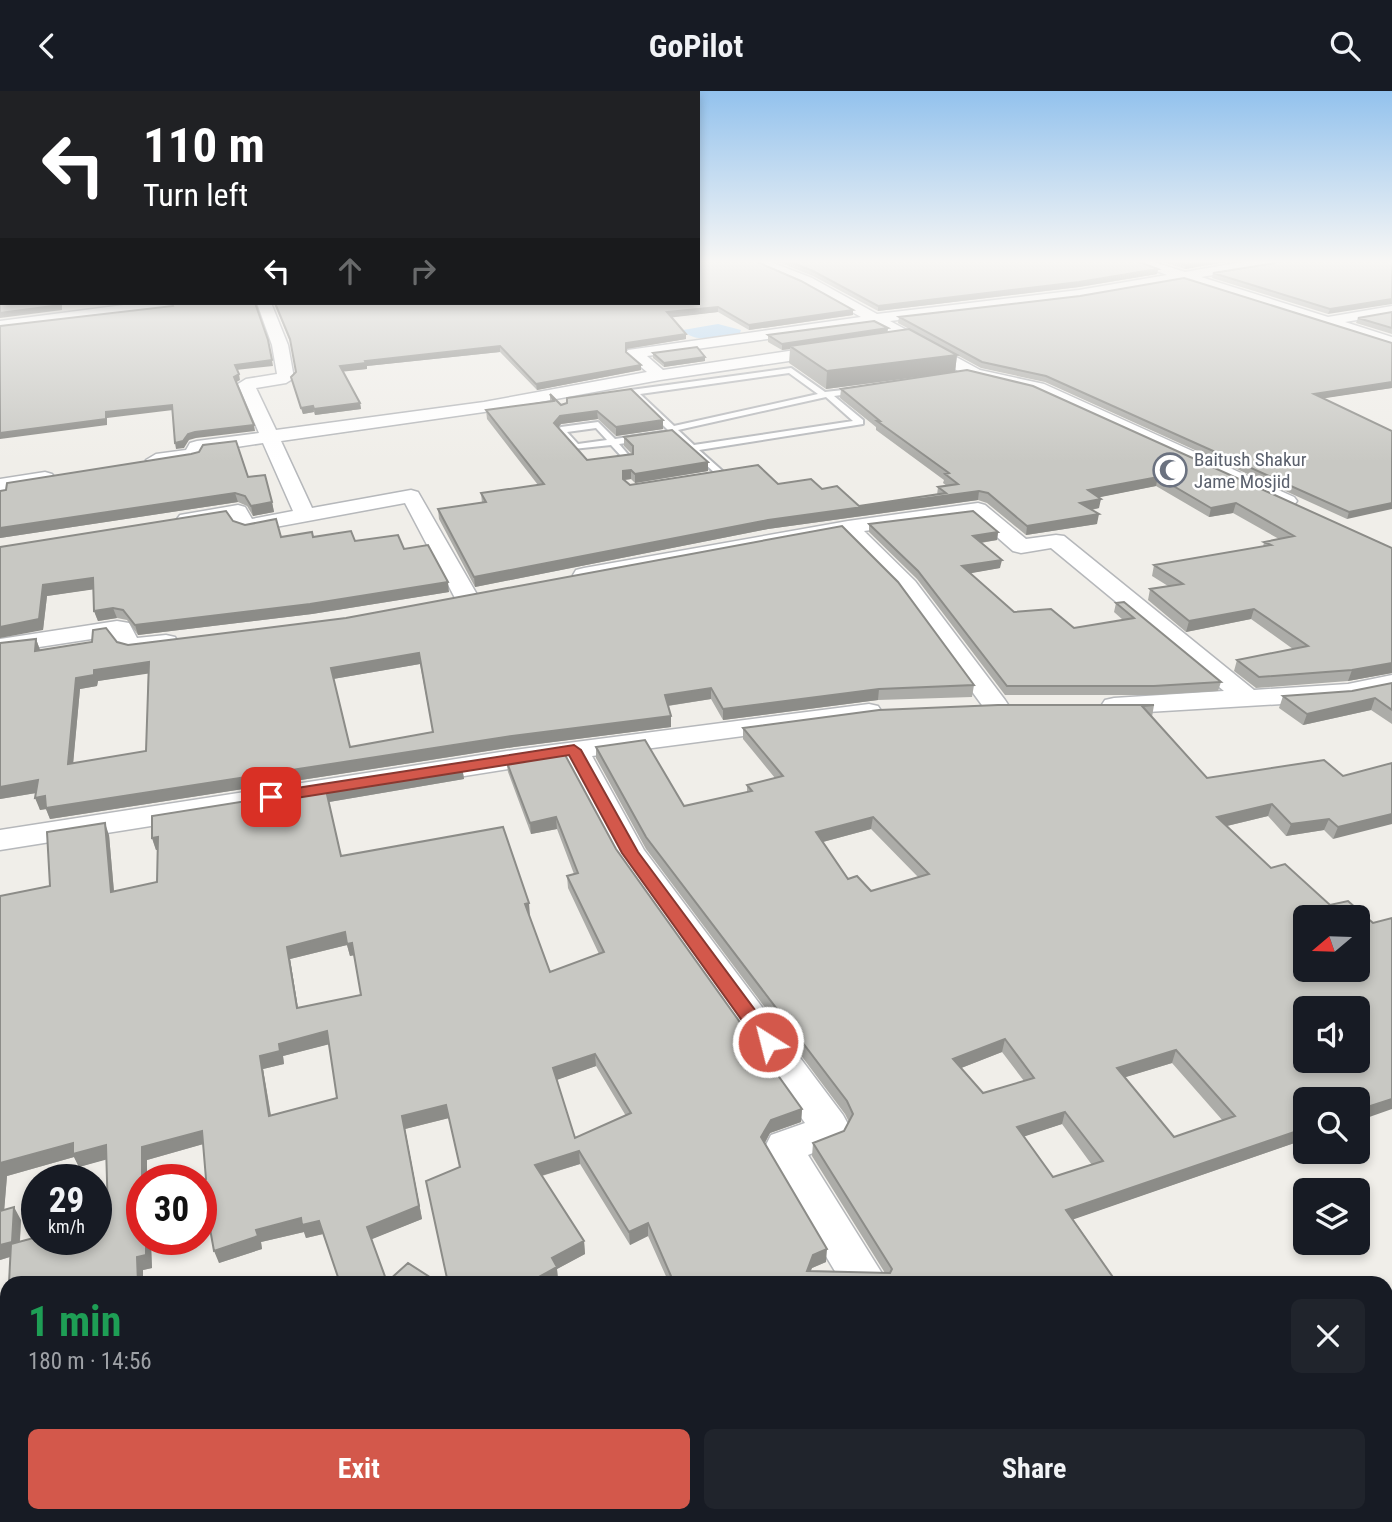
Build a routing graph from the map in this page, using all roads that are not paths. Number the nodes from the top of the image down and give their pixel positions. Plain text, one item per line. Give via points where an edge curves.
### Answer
1 (273, 328) edge
2 (815, 328) edge
3 (894, 328) edge
4 (1347, 328) edge
5 (912, 338) junction
6 (886, 342) edge
7 (1392, 342) edge
8 (846, 348) edge
9 (975, 374) junction
10 (660, 375) junction
11 (956, 376) edge
12 (867, 389) edge
13 (634, 392) junction
14 (621, 394) edge
15 (826, 395) junction
16 (595, 397) edge
17 (557, 403) edge
18 (674, 431) junction
19 (272, 436) junction
20 (613, 442) junction
21 (576, 447) junction
22 (693, 448) junction
23 (583, 456) edge
24 (602, 463) edge
25 (136, 464) edge
26 (68, 474) edge
27 (696, 479) edge
28 (0, 485) edge
29 (1297, 506) edge
30 (305, 515) junction
31 (169, 522) edge
32 (848, 527) junction
33 (561, 579) edge
34 (491, 593) edge
35 (467, 598) junction
36 (442, 603) edge
37 (185, 640) edge
38 (0, 646) edge
39 (1392, 683) edge
40 (1249, 699) junction
41 (1085, 706) edge
42 (966, 707) edge
43 (890, 710) edge
44 (574, 750) junction
45 (0, 840) edge
46 (850, 1276) edge

1 - 19 street via 286,378 246,384
2 - 10 street via 634,353
3 - 5 street
4 - 7 street
5 - 6 street
5 - 9 street
8 - 10 street
9 - 11 lane
9 - 29 street via 1038,388
10 - 19 street via 484,407
12 - 15 lane
13 - 14 lane
13 - 15 lane via 791,370
13 - 18 lane
15 - 18 lane
15 - 22 lane via 860,422
16 - 17 lane
18 - 20 lane
18 - 22 lane
19 - 25 street via 197,447 192,455
19 - 30 street
20 - 21 lane
20 - 21 lane via 598,425 561,430
20 - 24 lane via 628,459
21 - 23 lane
22 - 27 lane via 722,475
26 - 28 street
30 - 31 street via 248,526 238,512
30 - 35 street via 411,496
32 - 33 street
32 - 40 street via 978,509 1021,546 1056,541
32 - 42 street via 907,586 1008,706
34 - 35 street
35 - 36 street
37 - 38 street via 128,646 117,628
39 - 40 street via 1348,692
40 - 41 street
43 - 44 street
44 - 45 street
44 - 46 street via 631,853 829,1126 783,1151

